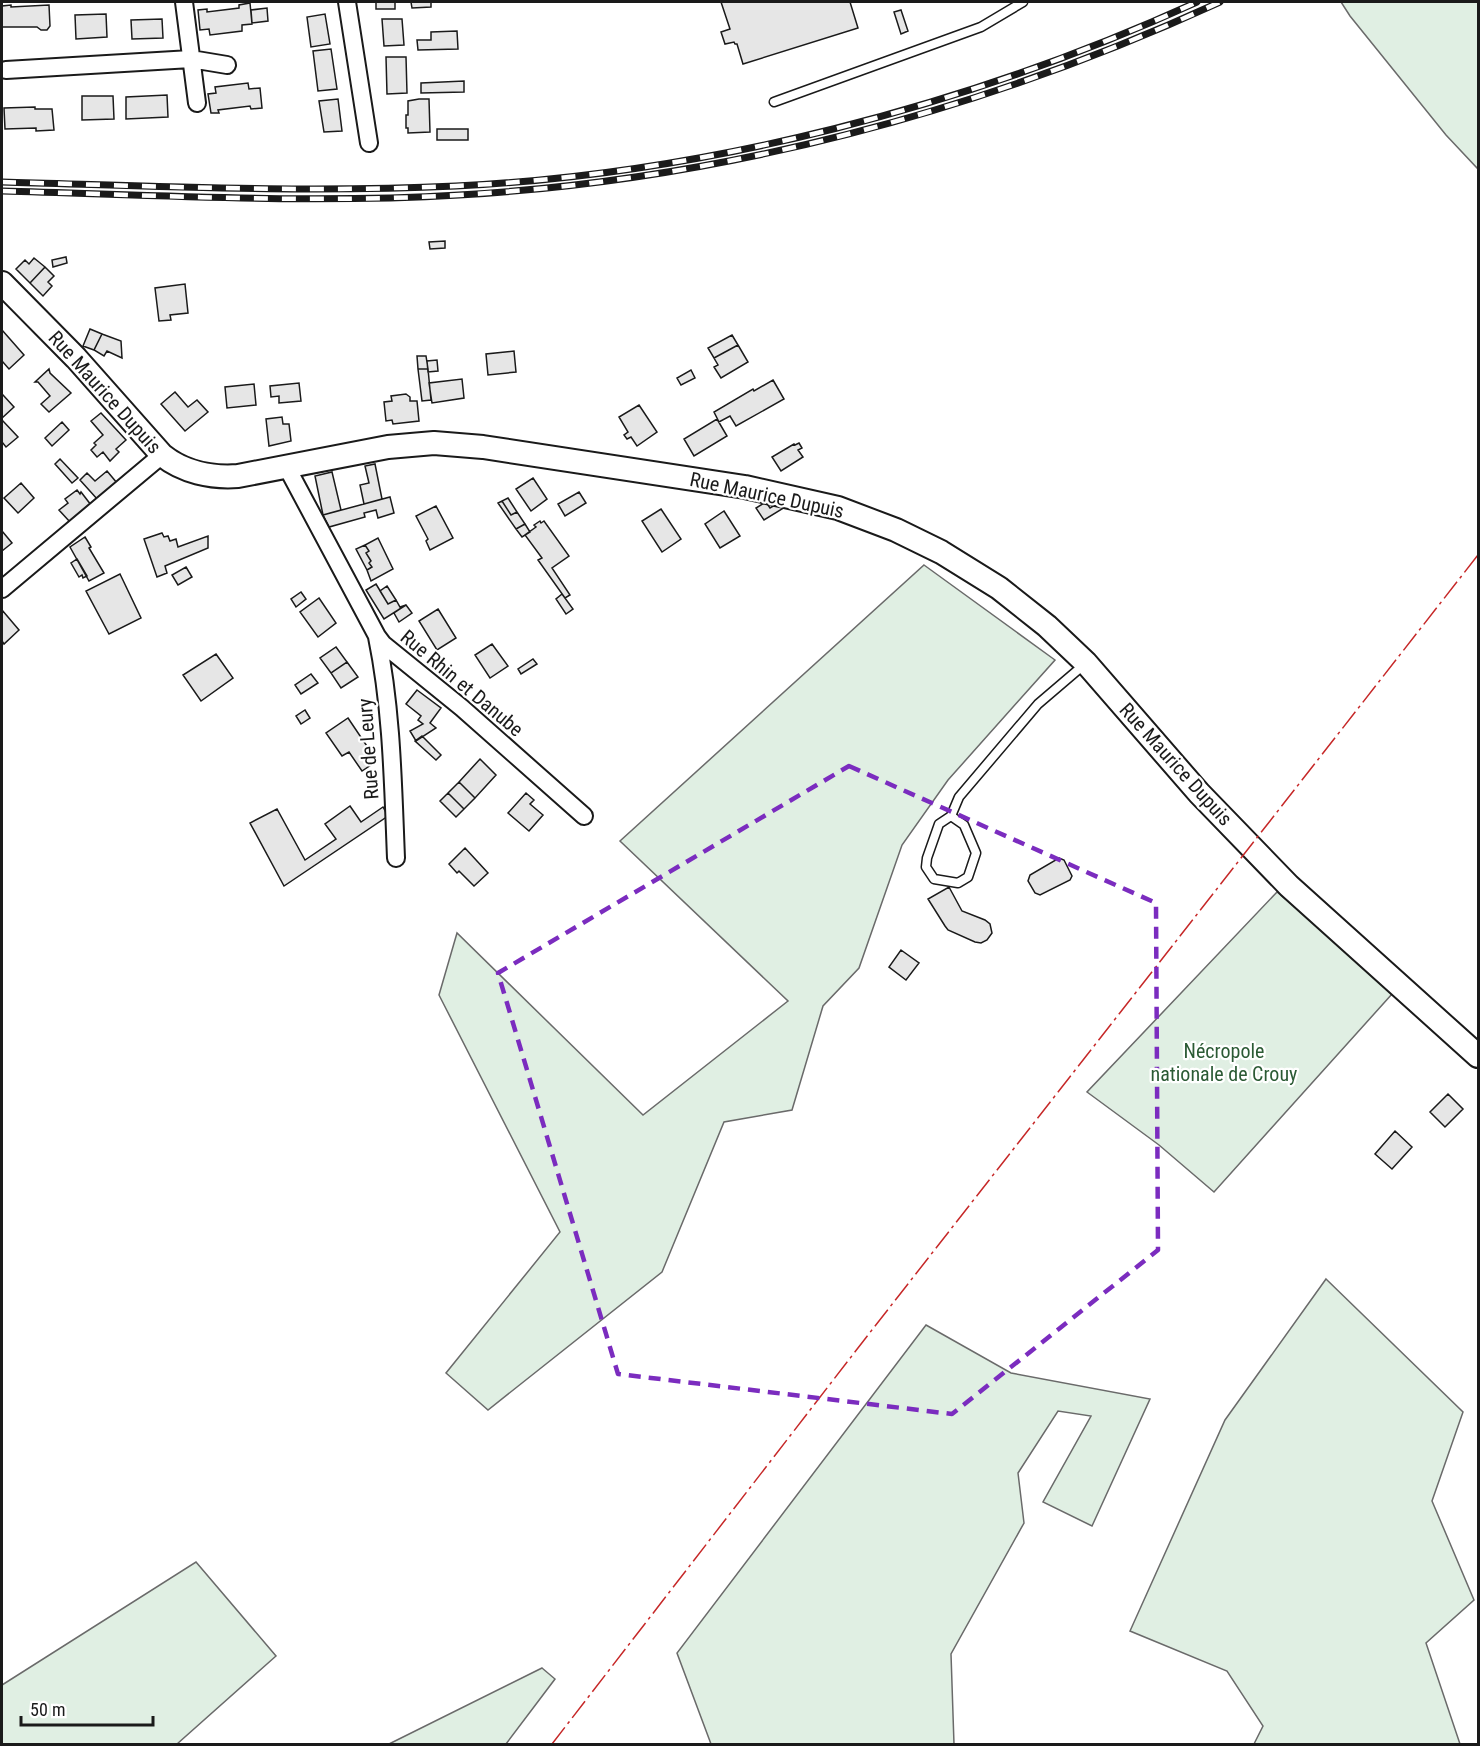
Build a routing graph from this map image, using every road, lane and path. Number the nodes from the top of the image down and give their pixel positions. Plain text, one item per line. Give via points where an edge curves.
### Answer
1 (184, 2) edge
2 (347, 2) edge
3 (1023, 2) edge
4 (191, 59) junction
5 (227, 65) dead end
6 (6, 70) dead end
7 (774, 102) dead end
8 (197, 103) dead end
9 (369, 143) dead end
10 (2, 283) edge
11 (162, 455) junction
12 (287, 467) junction
13 (2, 589) edge
14 (377, 636) junction
15 (1086, 663) junction
16 (584, 816) dead end
17 (951, 816) junction
18 (396, 858) dead end
19 (1479, 1056) edge

1 - 4 street
2 - 9 street
3 - 7 lane via 981,27
4 - 5 street
4 - 6 street
4 - 8 street
10 - 11 main road, Rue Maurice Dupuis via 76,358
11 - 12 main road, Rue Maurice Dupuis via 190,471 226,477
11 - 13 street
12 - 14 street, Rue Rhin et Danube
12 - 15 main road, Rue Maurice Dupuis via 388,447 454,444 745,487 838,508 923,543 999,588
14 - 16 street, Rue Rhin et Danube
14 - 18 street, Rue de Leury via 391,747
15 - 17 lane via 1038,704 959,797
15 - 19 main road, Rue Maurice Dupuis via 1199,793 1289,886
17 - 17 lane via 939,824 926,867 934,879 958,884 968,877 976,853 964,825

